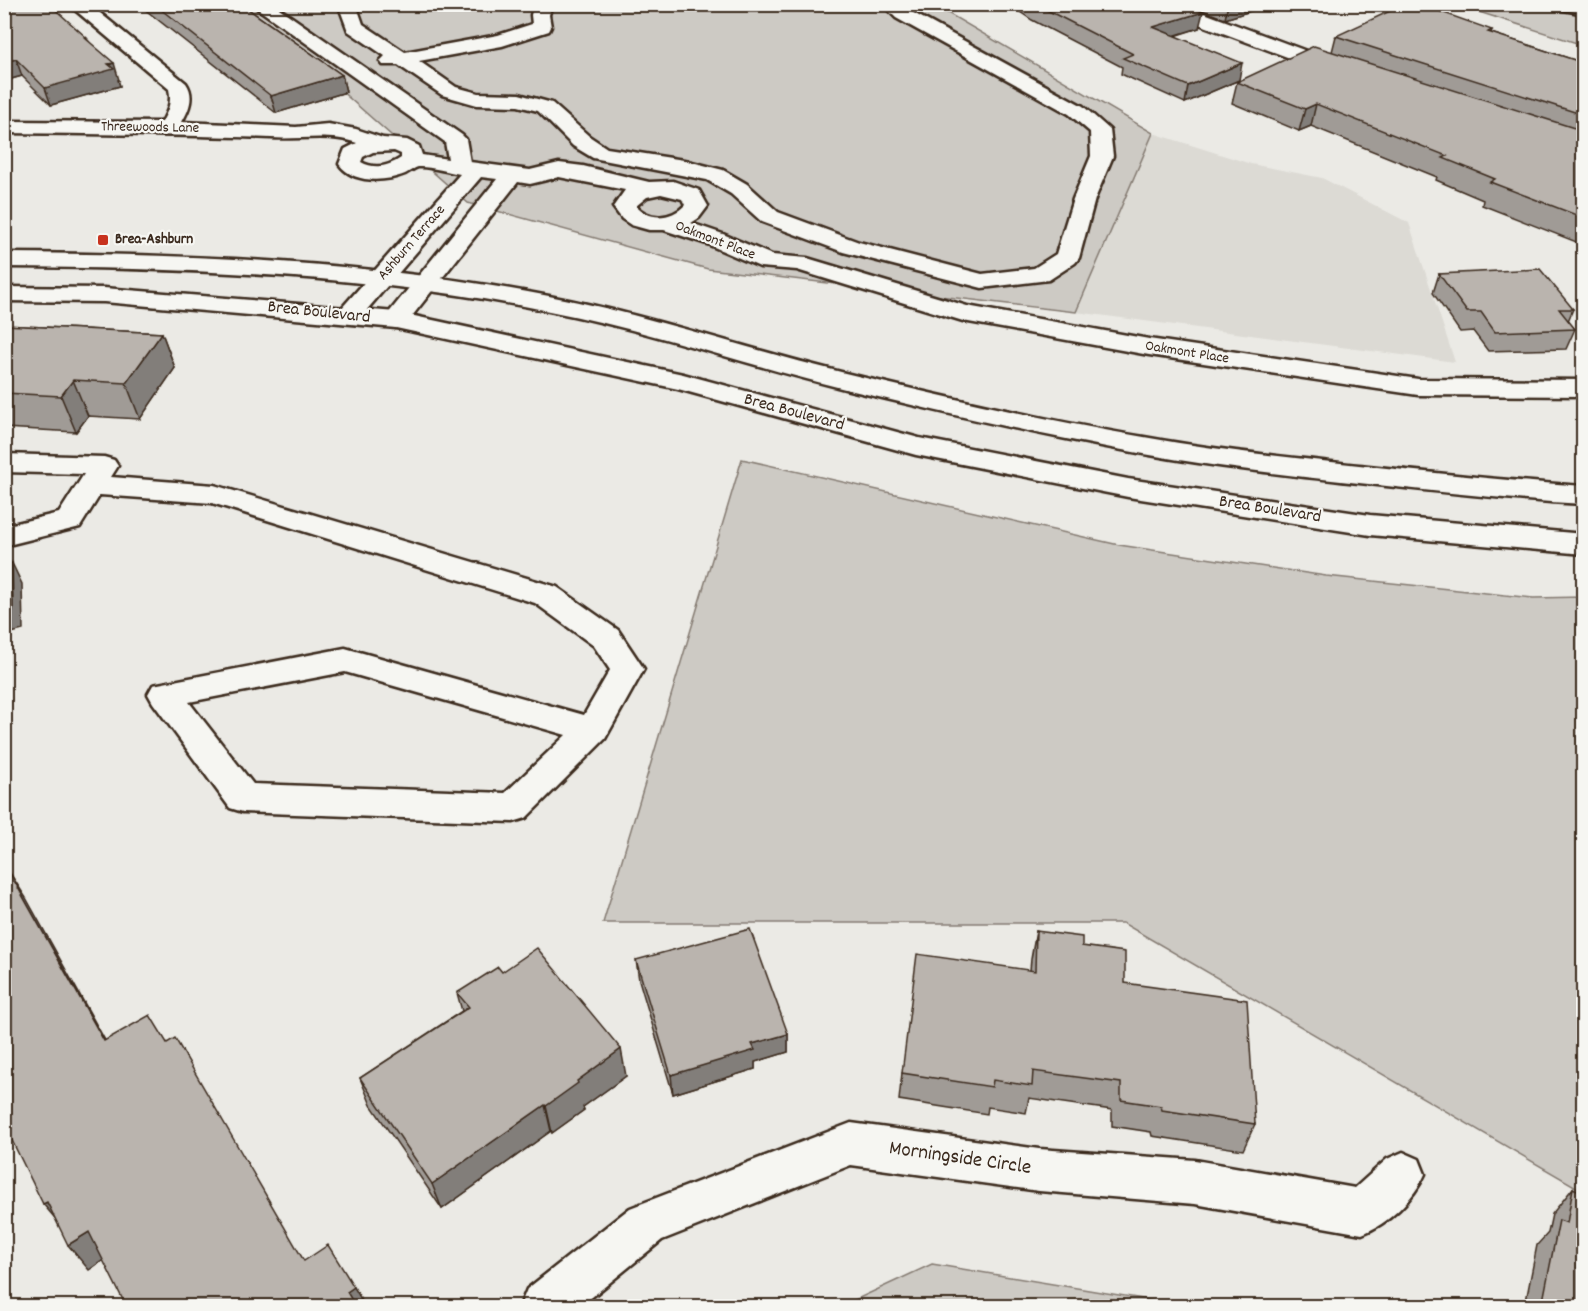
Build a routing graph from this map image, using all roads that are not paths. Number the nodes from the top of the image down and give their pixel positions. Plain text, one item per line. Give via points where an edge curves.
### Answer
1 (77, 4) edge
2 (260, 4) edge
3 (347, 4) edge
4 (543, 4) edge
5 (891, 4) edge
6 (1162, 4) edge
7 (1560, 4) edge
8 (1584, 9) edge
9 (402, 58) junction
10 (354, 70) junction
11 (1354, 74) edge
12 (4, 128) edge
13 (168, 128) junction
14 (296, 133) junction
15 (379, 144) junction
16 (353, 154) junction
17 (412, 160) junction
18 (467, 169) junction
19 (521, 176) junction
20 (649, 189) junction
21 (573, 193) dead end
22 (694, 211) junction
23 (666, 223) junction
24 (4, 260) edge
25 (799, 263) junction
26 (381, 278) junction
27 (424, 284) junction
28 (4, 294) edge
29 (349, 315) junction
30 (396, 320) junction
31 (1584, 387) edge
32 (4, 463) edge
33 (92, 484) junction
34 (1584, 495) edge
35 (4, 536) edge
36 (1584, 544) edge
37 (592, 730) junction
38 (1402, 1174) dead end
39 (544, 1306) edge

1 - 13 street via 179,87 182,98
2 - 10 street
3 - 9 street via 356,27
4 - 9 street via 542,27 502,40
5 - 9 street via 902,14 1077,110 1100,130 1102,156 1084,199 1067,258 1040,275 982,280 851,247 770,217 739,189 715,176 601,153 581,141 545,108 519,100 477,99 449,91
6 - 11 street
7 - 8 street
9 - 10 street
10 - 18 street via 455,139
12 - 13 street, Threewoods Lane
13 - 14 street, Threewoods Lane
14 - 15 street, Threewoods Lane via 312,129 341,131
14 - 16 street, Threewoods Lane via 307,141
15 - 16 street
15 - 17 street, Threewoods Lane via 407,147
16 - 17 street via 350,164 370,173 391,171
17 - 18 street
18 - 19 street
18 - 26 street, Ashburn Terrace
19 - 20 street via 559,170
19 - 21 street via 542,188
19 - 27 street, Ashburn Terrace
20 - 22 street via 673,188 691,195 696,200
20 - 23 street, Oakmont Place via 614,204 633,218
22 - 23 street
22 - 25 street, Oakmont Place via 788,250
23 - 25 street, Oakmont Place via 768,262
24 - 26 street, Brea Boulevard via 145,262
25 - 31 street, Oakmont Place via 963,313 1149,347 1418,387
26 - 27 street, Brea Boulevard
26 - 29 street, Ashburn Terrace
27 - 30 street, Ashburn Terrace
27 - 34 street, Brea Boulevard via 552,304 687,336 791,368 1115,441 1290,467
28 - 29 street, Brea Boulevard via 104,295
29 - 30 street, Brea Boulevard
30 - 36 street, Brea Boulevard via 683,382 916,446 1128,488 1370,525
32 - 33 street via 104,466
33 - 35 street via 69,520
33 - 37 street via 214,494 546,595 606,638 627,669
37 - 37 street via 345,660 165,694 243,798 513,808
38 - 39 street, Morningside Circle via 1362,1212 1195,1182 1039,1170 851,1144 646,1224

